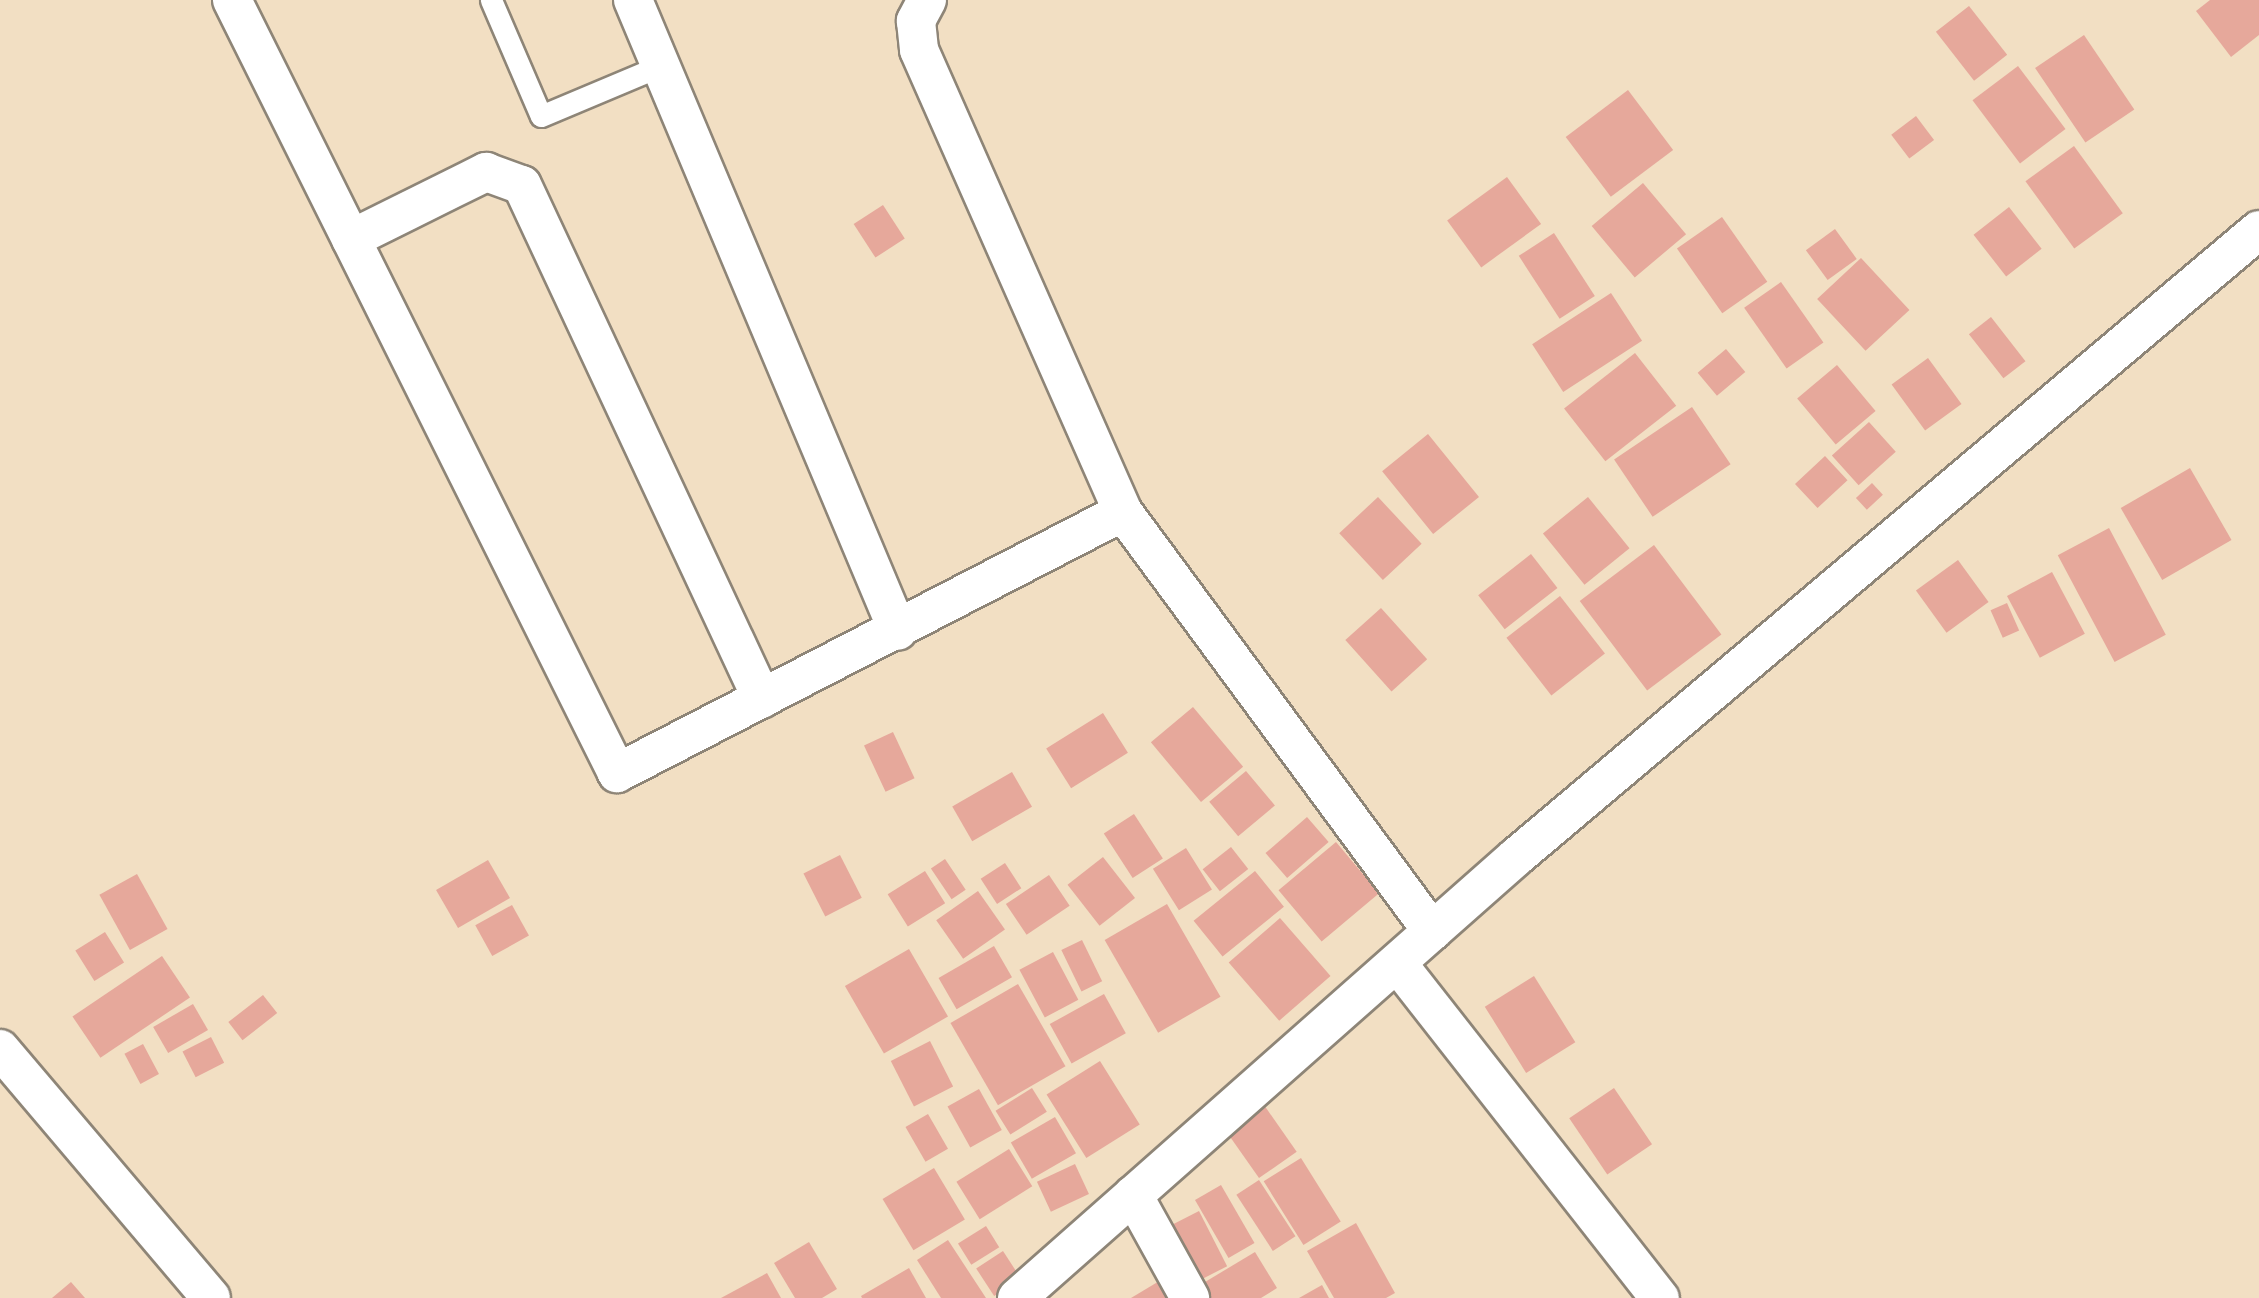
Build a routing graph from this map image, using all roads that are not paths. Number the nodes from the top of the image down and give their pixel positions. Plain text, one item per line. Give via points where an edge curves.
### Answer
1 (232, 0) edge
2 (491, 0) edge
3 (633, 0) edge
4 (927, 0) edge
5 (660, 66) junction
6 (2259, 230) edge
7 (351, 239) junction
8 (1123, 512) junction
9 (898, 631) junction
10 (762, 699) junction
11 (1432, 931) junction
12 (1397, 963) junction
13 (0, 1049) edge
14 (1133, 1195) junction
15 (211, 1298) edge
16 (1017, 1298) edge
17 (1190, 1298) edge
18 (1660, 1298) edge

1 - 7 street
2 - 5 lane via 541,116
3 - 5 street
4 - 8 street via 916,21 919,50
5 - 9 street
6 - 11 street
7 - 10 street via 486,172 522,185
7 - 10 street via 617,774
8 - 9 street
8 - 11 street
9 - 10 street
11 - 12 street
12 - 14 street
12 - 18 street
13 - 15 street
14 - 16 street
14 - 17 street

